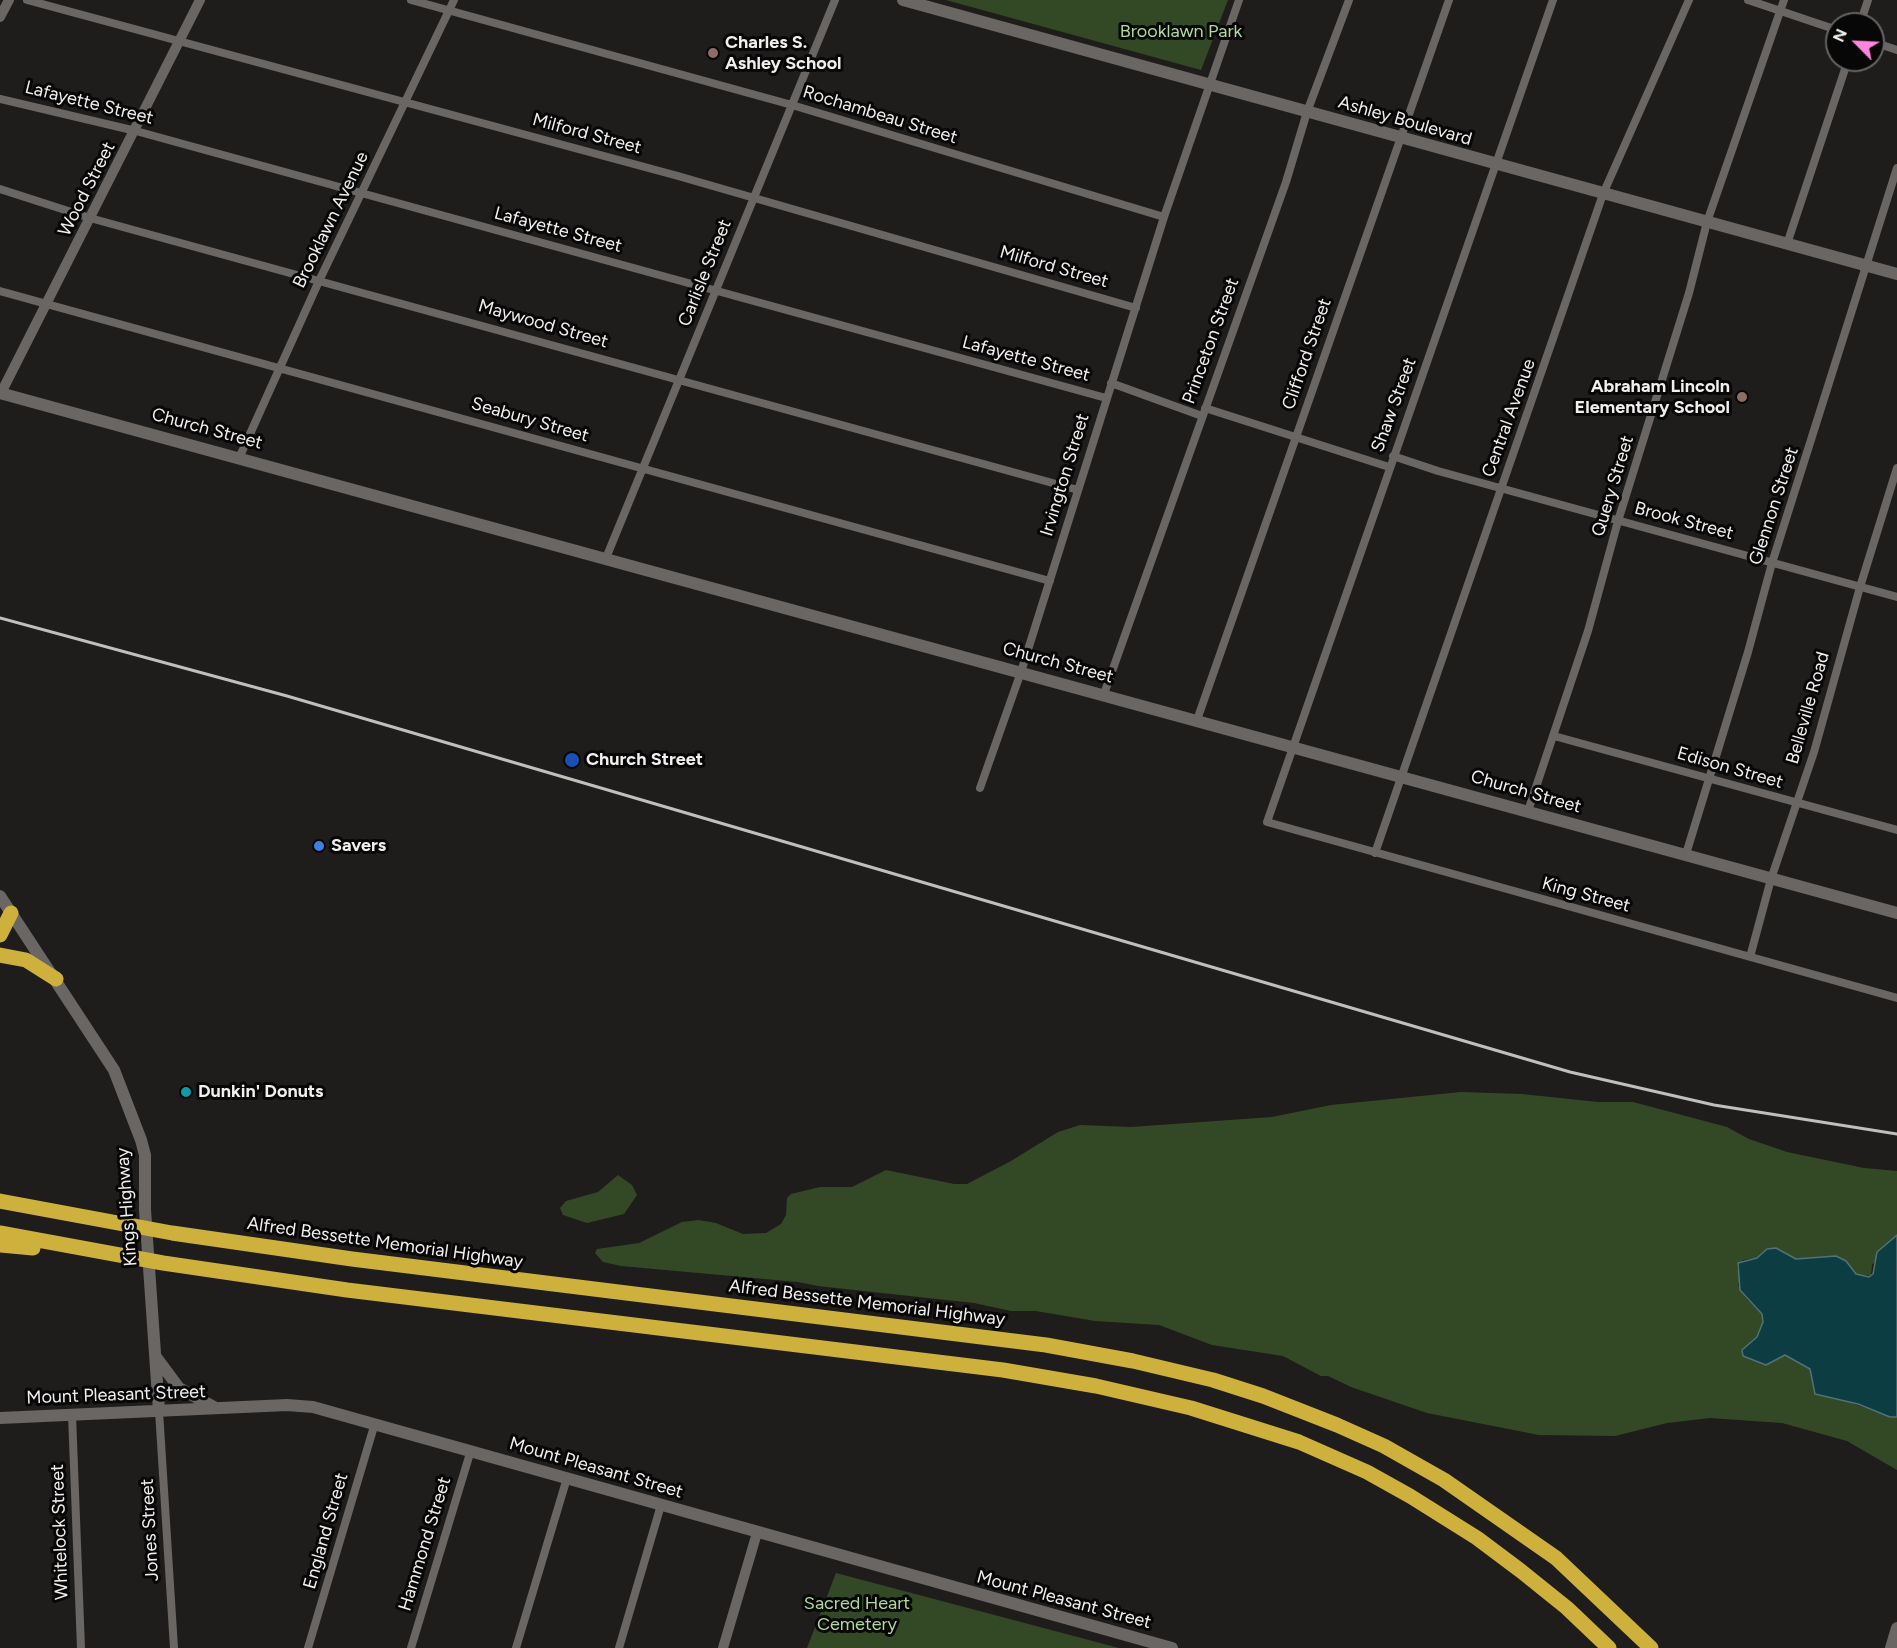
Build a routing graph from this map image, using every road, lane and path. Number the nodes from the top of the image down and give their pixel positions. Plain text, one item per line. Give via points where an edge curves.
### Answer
1 (9, 0) edge
2 (27, 0) edge
3 (200, 0) edge
4 (411, 0) edge
5 (454, 0) edge
6 (835, 0) edge
7 (903, 0) edge
8 (1239, 0) edge
9 (1349, 0) edge
10 (1449, 0) edge
11 (1553, 0) edge
12 (1689, 0) edge
13 (1748, 0) edge
14 (1784, 0) edge
15 (450, 10) junction
16 (1781, 11) junction
17 (0, 17) edge
18 (1825, 26) edge
19 (181, 40) junction
20 (1844, 72) edge
21 (1209, 84) junction
22 (0, 99) edge
23 (406, 103) junction
24 (792, 105) junction
25 (1307, 112) junction
26 (136, 131) junction
27 (1399, 138) junction
28 (1494, 164) junction
29 (1897, 168) edge
30 (0, 189) edge
31 (362, 194) junction
32 (1604, 194) junction
33 (754, 197) junction
34 (1164, 217) junction
35 (90, 218) junction
36 (1707, 222) junction
37 (1787, 244) junction
38 (1866, 266) junction
39 (1897, 274) edge
40 (319, 281) junction
41 (0, 291) edge
42 (715, 291) junction
43 (46, 305) junction
44 (1136, 308) junction
45 (280, 368) junction
46 (679, 379) junction
47 (1111, 383) junction
48 (1, 393) edge
49 (1106, 398) junction
50 (1203, 412) junction
51 (1295, 438) junction
52 (240, 456) junction
53 (1393, 456) junction
54 (1389, 467) junction
55 (1897, 468) edge
56 (643, 469) junction
57 (1501, 487) junction
58 (1078, 490) junction
59 (1618, 520) junction
60 (606, 558) junction
61 (1772, 563) junction
62 (1050, 581) junction
63 (1860, 587) junction
64 (1897, 597) edge
65 (1021, 672) junction
66 (1104, 694) junction
67 (1197, 720) junction
68 (1554, 736) junction
69 (1292, 747) junction
70 (1402, 776) junction
71 (1708, 779) junction
72 (980, 788) dead end
73 (1796, 804) junction
74 (1528, 811) junction
75 (1267, 822) joint
76 (1897, 830) edge
77 (1375, 853) junction
78 (1686, 854) junction
79 (1771, 879) junction
80 (0, 896) edge
81 (1897, 913) edge
82 (5, 916) edge
83 (0, 935) edge
84 (0, 955) edge
85 (1750, 957) junction
86 (56, 979) junction
87 (1897, 998) edge
88 (0, 1193) edge
89 (0, 1202) edge
90 (84, 1217) junction
91 (0, 1233) edge
92 (0, 1245) edge
93 (106, 1254) junction
94 (155, 1356) junction
95 (218, 1408) junction
96 (159, 1411) junction
97 (72, 1414) junction
98 (0, 1418) edge
99 (375, 1423) junction
100 (471, 1450) junction
101 (567, 1478) junction
102 (661, 1505) junction
103 (757, 1533) junction
104 (1897, 1628) edge
105 (81, 1648) edge
106 (174, 1648) edge
107 (308, 1648) edge
108 (411, 1648) edge
109 (516, 1648) edge
110 (619, 1648) edge
111 (723, 1648) edge
112 (1172, 1648) edge
113 (1609, 1648) edge
114 (1651, 1648) edge
115 (1891, 1648) edge

1 - 17 street
2 - 19 street, Milford Street
3 - 19 street, Wood Street
4 - 15 street, Rochambeau Street
5 - 15 street, Brooklawn Avenue
6 - 24 street, Carlisle Street
7 - 21 main road, Ashley Boulevard
8 - 21 street, Irvington Street
9 - 25 street, Princeton Street
10 - 27 street, Clifford Street
11 - 28 street, Shaw Street
12 - 32 street, Central Avenue
13 - 16 street
14 - 16 street, Query Street
15 - 23 street, Brooklawn Avenue
15 - 24 street, Rochambeau Street
16 - 18 street
16 - 36 street, Query Street
19 - 23 street, Milford Street
19 - 26 street, Wood Street
20 - 37 street
21 - 25 main road, Ashley Boulevard
21 - 34 street, Irvington Street
22 - 26 street, Lafayette Street
23 - 31 street, Brooklawn Avenue
23 - 33 street, Milford Street
24 - 33 street, Carlisle Street
24 - 34 street, Rochambeau Street
25 - 27 main road, Ashley Boulevard
25 - 50 street, Princeton Street via 1286,182
26 - 31 street, Lafayette Street
26 - 35 street, Wood Street
27 - 28 main road, Ashley Boulevard
27 - 51 street, Clifford Street
28 - 32 main road, Ashley Boulevard
28 - 53 street, Shaw Street
29 - 38 street, Glennon Street
30 - 35 street, Maywood Street
31 - 40 street, Brooklawn Avenue
31 - 42 street, Lafayette Street
32 - 36 main road, Ashley Boulevard
32 - 57 street, Central Avenue
33 - 42 street, Carlisle Street
33 - 44 street, Milford Street
34 - 44 street, Irvington Street
35 - 40 street, Maywood Street
35 - 43 street, Wood Street
36 - 37 main road, Ashley Boulevard
36 - 59 street, Query Street via 1689,293
37 - 38 main road, Ashley Boulevard
38 - 39 main road, Ashley Boulevard
38 - 61 street, Glennon Street
40 - 45 street, Brooklawn Avenue
40 - 46 street, Maywood Street
41 - 43 street, Seabury Street
42 - 46 street, Carlisle Street
42 - 49 street, Lafayette Street
43 - 45 street, Seabury Street
43 - 48 street, Wood Street
44 - 47 street, Irvington Street
45 - 52 street, Brooklawn Avenue
45 - 56 street, Seabury Street
46 - 56 street, Carlisle Street
46 - 58 street, Maywood Street
47 - 49 street, Irvington Street
47 - 50 street
48 - 52 main road, Church Street
49 - 58 street, Irvington Street
50 - 51 street
50 - 66 street, Princeton Street
51 - 54 street
51 - 67 street, Clifford Street
52 - 60 main road, Church Street
53 - 54 street, Shaw Street
53 - 57 street, Brook Street
54 - 69 street, Shaw Street
55 - 63 street, Belleville Road
56 - 60 street, Carlisle Street
56 - 62 street, Seabury Street
57 - 59 street, Brook Street
57 - 70 street, Central Avenue
58 - 62 street, Irvington Street
59 - 61 street, Brook Street
59 - 68 street, Query Street
60 - 65 main road, Church Street
61 - 63 street, Brook Street
61 - 71 street, Glennon Street
62 - 65 street, Irvington Street
63 - 64 street, Brook Street
63 - 73 street, Belleville Road
65 - 66 main road, Church Street
65 - 72 street, Irvington Street
66 - 67 main road, Church Street
67 - 69 main road, Church Street
68 - 71 street, Edison Street
68 - 74 street, Query Street
69 - 70 main road, Church Street
69 - 75 street, Shaw Street
70 - 74 main road, Church Street
70 - 77 street, Central Avenue
71 - 73 street, Edison Street
71 - 78 street, Glennon Street
73 - 76 street, Edison Street
73 - 79 street, Belleville Road
74 - 78 main road, Church Street
75 - 77 street, King Street
77 - 85 street, King Street
78 - 79 main road, Church Street
79 - 81 main road, Church Street
79 - 85 street, Belleville Road
80 - 82 main road, Kings Highway
82 - 83 highway
82 - 86 main road, Kings Highway
84 - 86 highway via 26,960
85 - 87 street, King Street
86 - 94 main road, Kings Highway via 108,1059 145,1155
88 - 90 highway
89 - 90 highway, Alfred Bessette Memorial Highway
90 - 114 highway, Alfred Bessette Memorial Highway via 373,1262 1046,1345 1213,1380 1345,1428 1444,1480 1556,1557
91 - 93 highway
92 - 93 highway
93 - 113 highway via 414,1299 973,1366 1096,1386 1191,1408 1299,1442 1410,1496 1521,1571 1568,1608
94 - 95 main road via 179,1388
94 - 96 main road, Kings Highway
95 - 96 main road, Mount Pleasant Street
95 - 99 main road, Mount Pleasant Street via 300,1405
96 - 97 main road, Mount Pleasant Street
96 - 106 street, Jones Street
97 - 98 main road, Mount Pleasant Street
97 - 105 street, Whitelock Street
99 - 100 main road, Mount Pleasant Street
99 - 107 street, England Street
100 - 101 main road, Mount Pleasant Street
100 - 108 street, Hammond Street
101 - 102 main road, Mount Pleasant Street
101 - 109 street
102 - 103 main road, Mount Pleasant Street
102 - 110 street
103 - 111 street
103 - 112 main road, Mount Pleasant Street
104 - 115 main road

